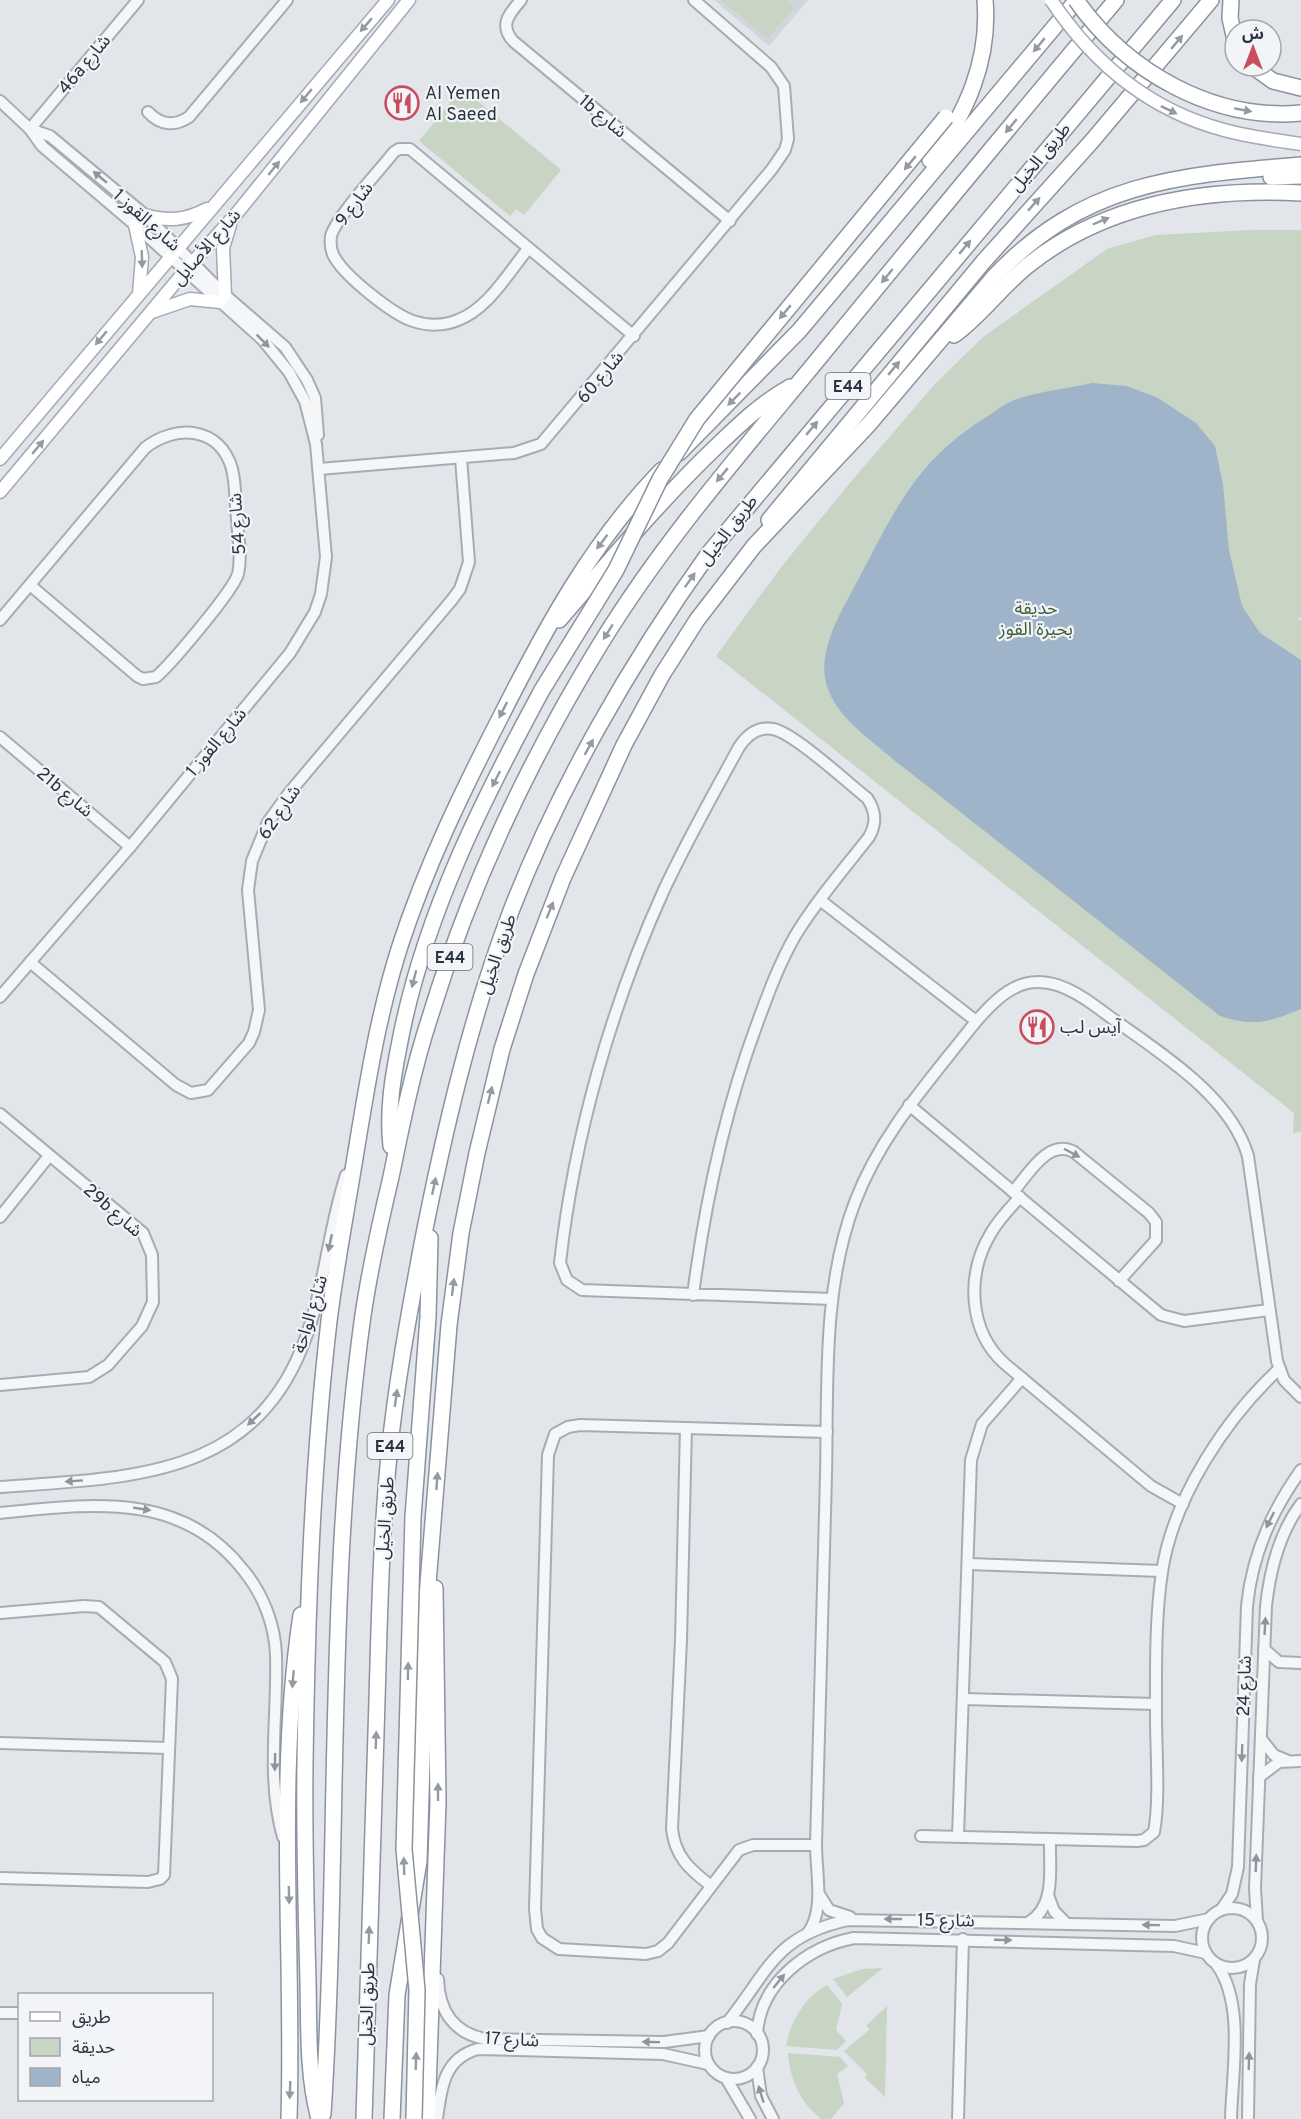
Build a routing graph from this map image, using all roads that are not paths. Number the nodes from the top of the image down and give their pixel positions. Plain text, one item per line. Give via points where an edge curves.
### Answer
1 (138, 0) edge
2 (287, 0) edge
3 (388, 0) edge
4 (409, 0) edge
5 (521, 0) edge
6 (694, 0) edge
7 (980, 0) edge
8 (985, 0) edge
9 (1051, 0) edge
10 (1116, 0) edge
11 (1173, 0) edge
12 (1211, 0) edge
13 (1231, 0) edge
14 (1078, 2) edge
15 (1230, 18) edge
16 (1269, 78) edge
17 (1301, 88) edge
18 (0, 101) edge
19 (148, 112) dead end
20 (1301, 113) edge
21 (30, 129) junction
22 (1301, 144) edge
23 (1301, 165) edge
24 (1301, 176) edge
25 (1181, 177) junction
26 (1301, 193) edge
27 (213, 206) junction
28 (237, 213) junction
29 (145, 215) junction
30 (730, 221) junction
31 (135, 225) junction
32 (178, 247) junction
33 (528, 249) junction
34 (170, 257) junction
35 (189, 266) junction
36 (139, 294) junction
37 (223, 298) junction
38 (149, 314) junction
39 (634, 336) junction
40 (938, 343) junction
41 (757, 376) junction
42 (798, 383) junction
43 (461, 458) junction
44 (0, 459) edge
45 (319, 469) junction
46 (0, 492) edge
47 (754, 546) junction
48 (30, 585) junction
49 (0, 620) edge
50 (537, 644) junction
51 (2, 743) edge
52 (130, 847) junction
53 (820, 900) junction
54 (30, 962) junction
55 (0, 997) edge
56 (976, 1021) junction
57 (909, 1105) junction
58 (0, 1114) edge
59 (357, 1147) junction
60 (49, 1156) junction
61 (393, 1164) junction
62 (1017, 1194) junction
63 (429, 1210) junction
64 (0, 1217) edge
65 (1119, 1281) junction
66 (693, 1295) junction
67 (832, 1299) junction
68 (1269, 1310) junction
69 (1279, 1369) junction
70 (1022, 1378) junction
71 (0, 1385) edge
72 (1300, 1397) edge
73 (686, 1428) junction
74 (827, 1432) junction
75 (1301, 1470) edge
76 (0, 1486) edge
77 (1184, 1504) junction
78 (1301, 1504) edge
79 (0, 1513) edge
80 (431, 1539) junction
81 (312, 1559) junction
82 (969, 1564) junction
83 (1162, 1571) junction
84 (0, 1613) edge
85 (1264, 1649) junction
86 (1301, 1663) edge
87 (964, 1699) junction
88 (1156, 1704) junction
89 (1262, 1739) junction
90 (0, 1743) edge
91 (169, 1748) junction
92 (1286, 1760) junction
93 (1301, 1761) edge
94 (1259, 1777) junction
95 (921, 1836) dead end
96 (958, 1836) junction
97 (1050, 1839) junction
98 (816, 1845) junction
99 (289, 1854) junction
100 (0, 1878) edge
101 (710, 1884) junction
102 (817, 1888) junction
103 (435, 1892) junction
104 (1048, 1895) junction
105 (1221, 1910) junction
106 (858, 1919) junction
107 (1209, 1919) junction
108 (1257, 1921) junction
109 (1029, 1922) junction
110 (1067, 1924) junction
111 (808, 1933) junction
112 (963, 1939) junction
113 (1206, 1953) junction
114 (1254, 1960) junction
115 (1217, 1964) junction
116 (0, 2013) edge
117 (18, 2013) edge
118 (727, 2023) junction
119 (757, 2034) junction
120 (709, 2036) junction
121 (708, 2064) junction
122 (757, 2067) junction
123 (726, 2078) junction
124 (289, 2119) edge
125 (321, 2119) edge
126 (364, 2119) edge
127 (392, 2119) edge
128 (414, 2119) edge
129 (427, 2119) edge
130 (437, 2119) edge
131 (750, 2119) edge
132 (773, 2119) edge
133 (958, 2119) edge
134 (1231, 2119) edge
135 (1248, 2119) edge

1 - 21 street, 46a شارع
2 - 19 street via 189,117 166,124
3 -> 27 main road, شارع الأصايل
28 -> 4 main road, شارع الأصايل
5 - 30 street, 1b شارع via 507,18 508,35 513,41
6 - 30 street, شارع 60 via 778,75 786,100 785,150
7 -> 61 highway, bridge via 973,57 946,117 697,419 660,479 616,570 542,690 475,822 435,916 404,1019 391,1092
8 - 41 highway via 985,35 979,67 969,98 951,131
9 -> 22 main road, bridge via 1096,57 1151,100 1225,131
10 -> 42 highway, E44
63 -> 11 highway, طريق الخيل / E44 via 473,1025 512,910 567,789 656,631 729,528
47 -> 12 highway via 786,497
13 - 15 highway
14 -> 20 highway, bridge via 1104,35 1131,58 1183,90 1241,110
14 -> 41 highway
16 - 17 highway
18 - 21 street, شارع القوز 1
29 -> 21 street, شارع القوز 1 via 50,136
21 - 31 street, شارع القوز 1 via 42,146
23 - 25 highway
24 - 25 highway
25 - 40 highway via 1111,196 1049,229 1006,264
40 -> 26 highway via 965,326 1030,263 1101,221 1141,207 1187,198
27 - 29 main road via 182,219
27 - 32 main road, شارع الأصايل
28 - 35 main road, شارع الأصايل
28 - 37 main road via 223,248
29 - 32 street, شارع القوز 1
30 - 39 street, شارع 60
31 - 34 street, شارع القوز 1
31 -> 36 main road via 142,257
32 - 34 main road, شارع الأصايل
32 - 35 street, شارع القوز 1
33 - 33 street, شارع 9 via 417,153 405,148 394,152 336,225 331,245 339,264 358,281 398,314 426,324 443,324 470,315
33 - 39 street, شارع 9
34 - 35 street, شارع القوز 1
34 - 36 main road, شارع الأصايل
35 - 37 street, شارع القوز 1
35 - 38 main road, شارع الأصايل
36 -> 44 main road, شارع الأصايل
37 - 38 main road via 190,299
37 - 45 street, شارع القوز 1 via 272,333 298,364 315,398
46 -> 38 main road, شارع الأصايل
39 - 43 street, شارع 60 via 541,444 524,452
40 - 47 highway via 837,459
41 -> 50 highway via 654,478 618,520 586,563
42 - 50 highway via 760,406 683,479
42 -> 61 highway, E44 via 646,573 588,665 529,773 486,865 444,972 415,1067
43 - 45 street, شارع 60
43 - 54 street, شارع 62 via 469,562 460,589 289,793 268,822 256,848 248,890 258,1022 249,1043 208,1090 184,1090
45 - 52 street, شارع القوز 1 via 326,557 315,612 290,653
80 -> 47 highway via 461,1233 487,1109 523,983 584,829 642,710 697,620
48 - 48 street, شارع 54 via 145,448 157,439 181,432 206,435 218,443 233,476 238,572 232,585 156,677 137,676
48 - 49 street, شارع 54
50 -> 59 highway via 464,790 409,920 380,1022
51 - 52 street, 21b شارع
52 - 54 street, شارع القوز 1
53 - 56 street
53 - 66 street via 795,935 776,974 732,1096 709,1189
53 - 66 street via 869,837 875,821 872,805 788,736 761,729 744,739 692,833 637,954 588,1111 561,1254 562,1272 582,1290
54 - 55 street, شارع القوز 1
56 - 57 street
56 - 68 street via 1012,988 1026,983 1056,983 1083,996 1216,1099 1233,1121 1248,1156
57 - 62 street
57 - 67 street via 878,1153 855,1202 842,1243
58 - 60 street, 29b شارع
59 -> 76 street, شارع الواحة via 340,1198 306,1338 283,1385 258,1415 213,1449 161,1470
59 - 81 highway via 325,1363
60 - 64 street
60 - 71 street, 29b شارع via 143,1233 152,1255 153,1302 142,1326 99,1372 78,1379
61 - 125 highway, E44 via 366,1292 345,1474 336,1672 330,1973
62 - 65 street
62 -> 65 street via 1046,1155 1064,1148 1149,1213 1156,1222 1156,1240
62 - 70 street via 985,1245 977,1272 975,1301 983,1338 993,1354
126 -> 63 highway, طريق الخيل / E44 via 385,1508 400,1371
128 -> 63 highway, bridge via 417,1990 404,1849 413,1517 430,1290
65 - 68 street via 1172,1319 1196,1320
66 - 67 street
67 - 74 street
68 - 69 street
69 - 72 street
69 - 77 street via 1229,1423
70 - 77 street via 1151,1486
70 - 82 street via 989,1413 973,1446
73 - 74 street
73 - 101 street via 672,1828 677,1852 684,1863
73 - 101 street via 574,1425 555,1434 550,1443 535,1920 543,1938 559,1949 652,1953 668,1943
74 - 98 street
75 -> 105 street, شارع 24 via 1265,1532 1251,1575 1238,1867 1232,1894
77 - 83 street
85 -> 78 street, شارع 24 via 1273,1567 1286,1530
79 -> 99 street via 98,1505 155,1512 198,1529 239,1564 260,1596 275,1641 275,1797
103 -> 80 highway via 438,1676
80 - 127 highway via 419,1861 399,1983
81 -> 99 highway via 293,1683
81 - 125 highway via 304,1837 309,2053 313,2092
82 - 83 street
82 - 87 street
83 - 88 street
84 - 91 street via 92,1605 112,1616 169,1667
85 - 86 street via 1280,1662
85 - 89 street, شارع 24
87 - 88 street
87 - 96 street
88 - 97 street via 1155,1825 1149,1837 1137,1841
89 - 92 street via 1269,1750
89 - 94 street, شارع 24
90 - 91 street
91 - 100 street via 165,1869 159,1879 148,1882
92 - 93 street
92 - 94 street
108 -> 94 street, شارع 24
95 - 96 street
96 - 97 street
97 - 104 street
98 - 101 street via 746,1847 733,1855
98 - 102 street
99 -> 124 highway
102 - 106 street via 829,1910
102 - 111 street via 817,1917
120 -> 103 street, 17 شارع via 675,2042 595,2042 492,2040 466,2033 447,2014 440,1995
103 - 129 highway
104 - 109 street via 1040,1914
104 - 110 street via 1054,1911
105 - 107 street
105 - 108 street via 1241,1909
109 -> 106 street, شارع 15
106 - 111 street, شارع 15
107 -> 110 street, شارع 15 via 1174,1926
107 - 113 street via 1202,1935
108 - 114 street via 1262,1946
109 - 110 street, شارع 15
111 - 118 street, شارع 15 via 766,1966
112 -> 113 street, شارع 15 via 1173,1946
119 -> 112 street, شارع 15 via 760,2012 778,1981 795,1964 822,1948 866,1937
112 - 133 street
113 - 115 street
114 - 115 street via 1232,1968
135 -> 114 street via 1250,1984
115 - 134 street via 1230,1987 1233,2002
116 - 117 street
118 - 119 street via 747,2025
118 - 120 street
119 - 122 street via 763,2050
120 - 121 street via 705,2050
121 - 123 street
121 - 130 street, 17 شارع via 663,2054 478,2049 465,2054 448,2069 442,2082
122 - 123 street via 740,2078
132 -> 122 street via 761,2096
123 - 131 street

